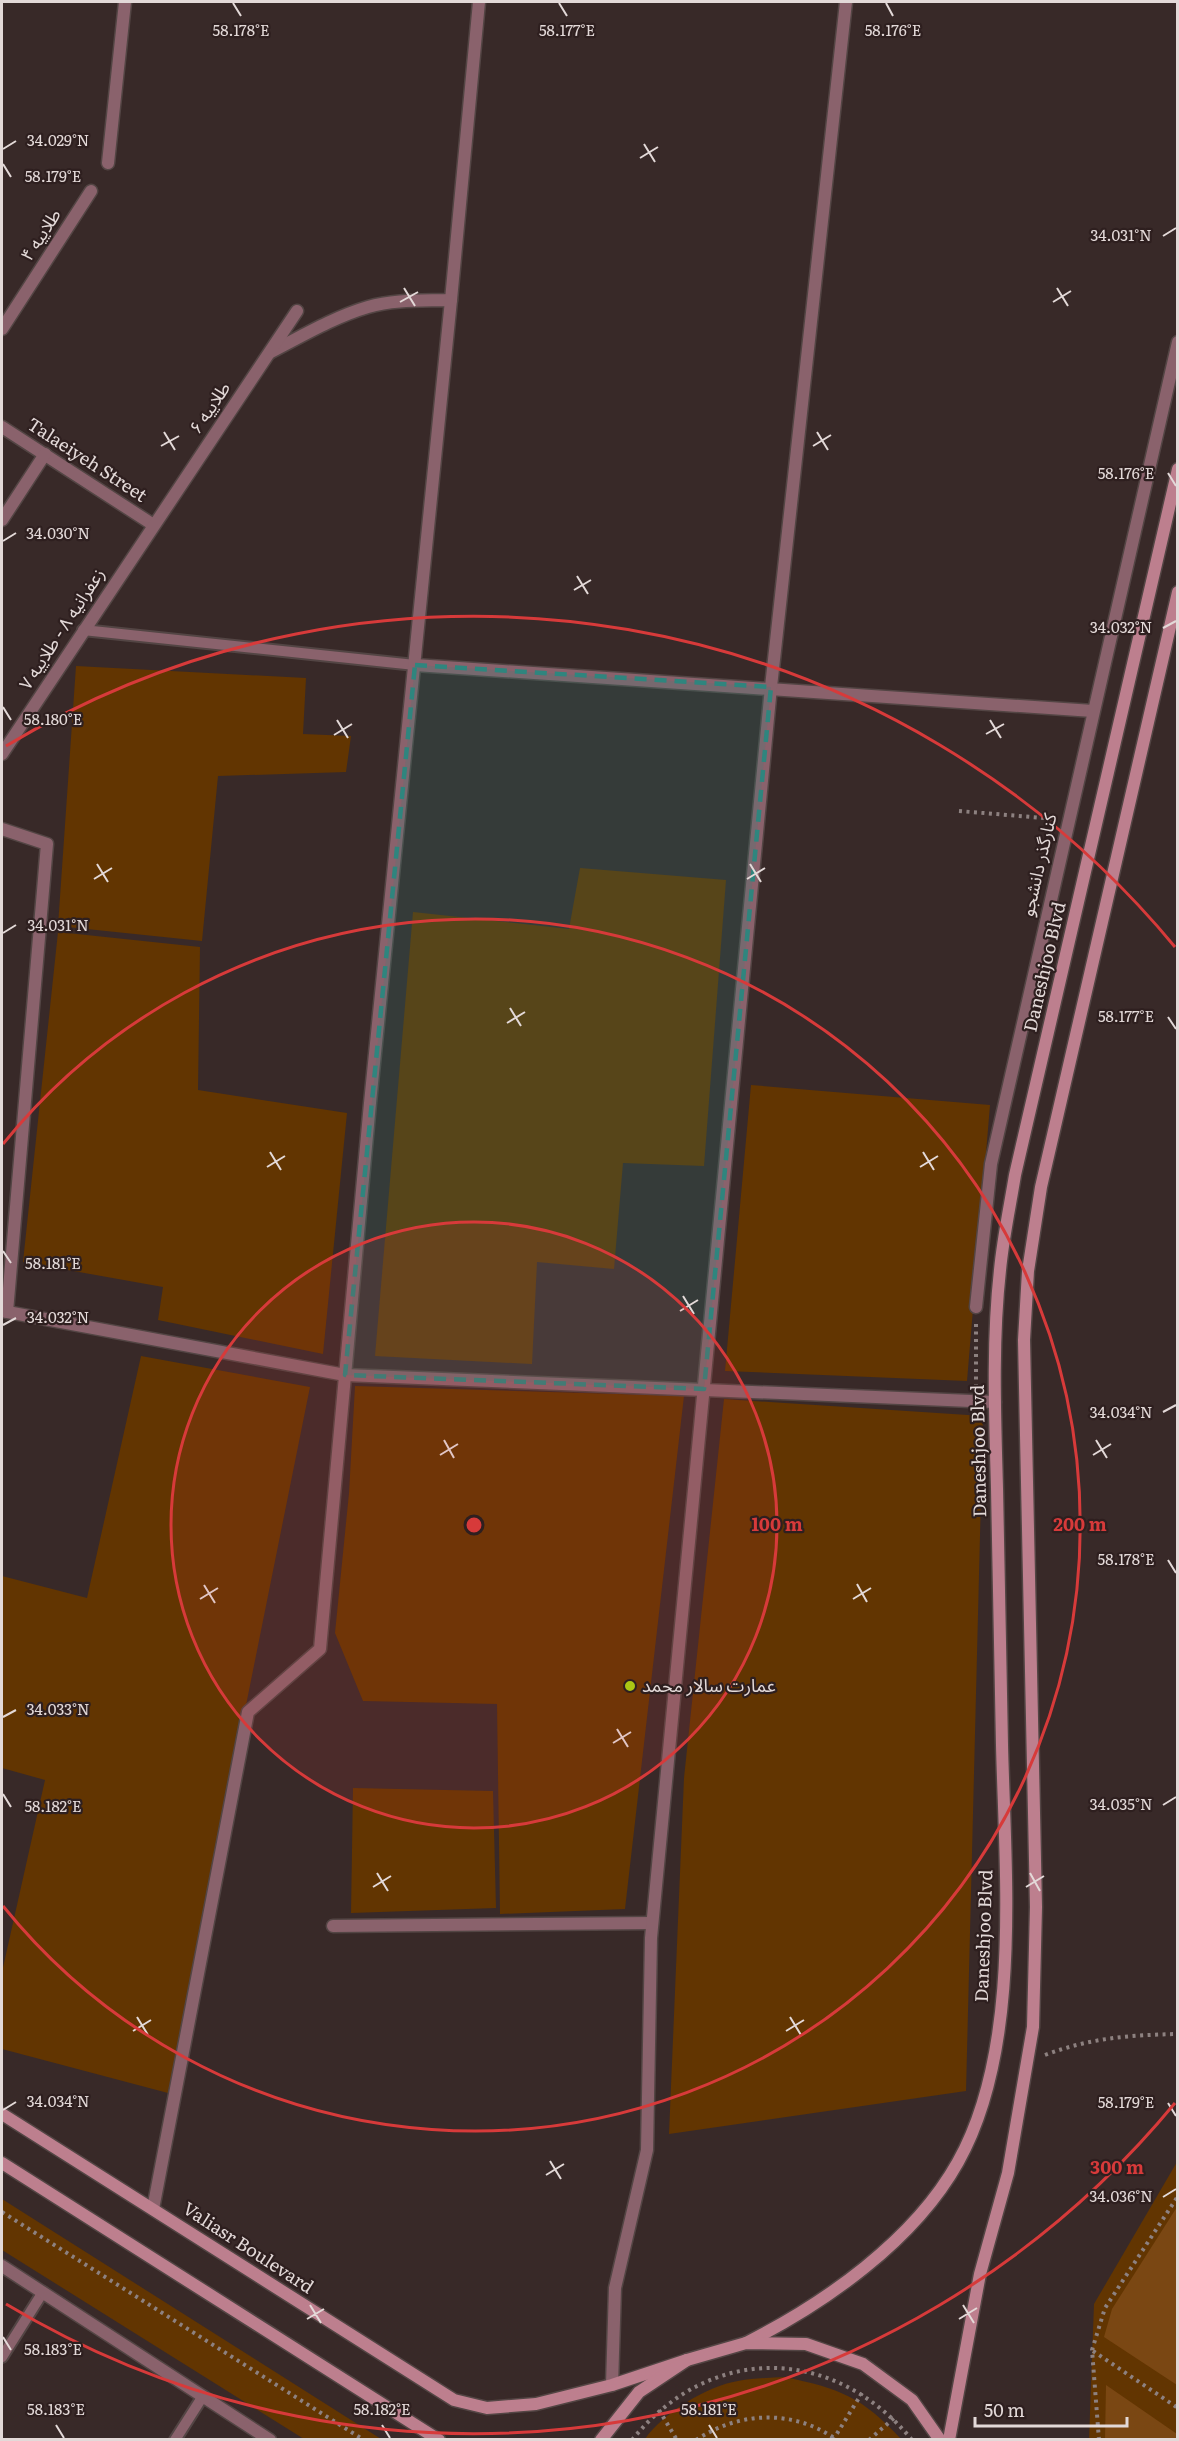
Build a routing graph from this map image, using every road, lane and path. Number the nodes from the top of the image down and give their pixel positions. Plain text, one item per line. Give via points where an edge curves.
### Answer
1 (125, 2) edge
2 (479, 2) edge
3 (846, 2) edge
4 (108, 163) dead end
5 (91, 191) dead end
6 (451, 300) junction
7 (297, 311) dead end
8 (2, 329) edge
9 (1178, 342) edge
10 (269, 352) junction
11 (2, 427) edge
12 (45, 454) junction
13 (1178, 469) edge
14 (2, 520) edge
15 (152, 524) junction
16 (1178, 592) edge
17 (83, 630) junction
18 (415, 665) junction
19 (771, 687) junction
20 (1093, 711) junction
21 (2, 754) edge
22 (959, 811) dead end
23 (1068, 820) junction
24 (2, 829) edge
25 (976, 1307) joint
26 (4, 1311) edge
27 (345, 1376) junction
28 (704, 1389) junction
29 (976, 1401) junction
30 (995, 1401) junction
31 (652, 1923) junction
32 (333, 1926) dead end
33 (1178, 2034) edge
34 (1027, 2062) junction
35 (2, 2114) edge
36 (2, 2163) edge
37 (1178, 2196) edge
38 (153, 2209) junction
39 (2, 2212) edge
40 (2, 2266) edge
41 (43, 2292) junction
42 (746, 2343) junction
43 (1092, 2350) junction
44 (2, 2357) edge
45 (687, 2360) junction
46 (612, 2385) junction
47 (862, 2393) junction
48 (203, 2396) junction
49 (1178, 2408) edge
50 (659, 2410) junction
51 (894, 2418) junction
52 (175, 2439) edge
53 (270, 2439) edge
54 (364, 2439) edge
55 (439, 2439) edge
56 (601, 2439) edge
57 (632, 2439) edge
58 (677, 2439) edge
59 (696, 2439) edge
60 (835, 2439) edge
61 (869, 2439) edge
62 (912, 2439) edge
63 (940, 2439) edge
64 (949, 2439) edge
65 (1099, 2439) edge

1 - 4 street
2 - 6 street
3 - 19 street
5 - 8 street, طلاییه ۴
6 - 10 street via 404,301 369,307
6 - 18 street
7 - 10 street, طلاییه ۶
9 - 20 street, کنارگذر دانشجو
10 - 15 street, طلاییه ۶
11 - 12 street, Talaeiyeh Street
12 - 14 street
12 - 15 street, Talaeiyeh Street
13 - 30 main road, Daneshjoo Blvd via 1015,1175 1000,1268
15 - 17 street, زعفرانیه ۸ - طلاییه ۷
16 - 34 main road via 1041,1187 1028,1270 1024,1428 1036,1908 1033,2027
17 - 18 lane
17 - 21 street, زعفرانیه ۸ - طلاییه ۷
18 - 19 street
18 - 27 street
19 - 20 street
19 - 28 street
20 - 23 street, کنارگذر دانشجو
22 - 23 path
23 - 25 street, کنارگذر دانشجو via 991,1164
24 - 26 street via 47,844
25 - 29 path
26 - 27 street
27 - 28 street
27 - 38 street via 320,1649 248,1712
28 - 29 street
28 - 31 street
29 - 30 street
30 - 42 main road, Daneshjoo Blvd via 1006,1908 989,2086 959,2161 929,2205 866,2266 788,2322
31 - 32 street
31 - 46 street via 647,2150 615,2288
33 - 34 path via 1080,2042
34 - 64 main road via 1008,2173 980,2274
35 - 38 main road, Valiasr Boulevard
36 - 55 main road
37 - 43 path via 1105,2308
38 - 46 main road, Valiasr Boulevard via 454,2400 487,2408 536,2404
39 - 54 path
40 - 41 street
41 - 44 lane
41 - 48 street
42 - 45 main road, Valiasr Boulevard
42 - 63 main road via 806,2344 863,2364 912,2400
43 - 49 path
43 - 65 path
45 - 46 main road, Valiasr Boulevard
45 - 56 main road via 639,2392
47 - 50 path via 830,2377 794,2369 758,2368 722,2375 688,2389
47 - 51 path
47 - 60 path
48 - 52 lane
48 - 53 street
50 - 57 path
50 - 58 path
51 - 61 path
51 - 62 path
59 - 60 path via 717,2426 757,2416 798,2420

